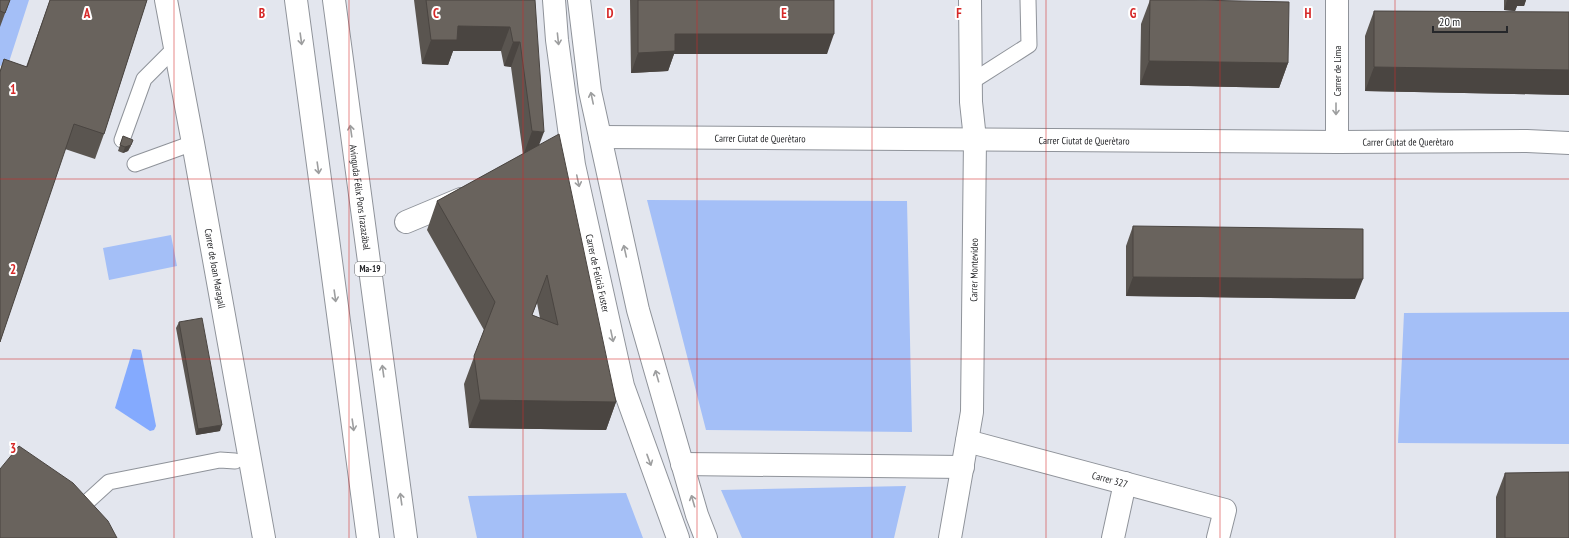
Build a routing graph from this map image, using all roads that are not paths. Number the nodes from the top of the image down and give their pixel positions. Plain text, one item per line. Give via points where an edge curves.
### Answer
1 (166, 0) edge
2 (296, 0) edge
3 (334, 0) edge
4 (554, 0) edge
5 (580, 0) edge
6 (970, 0) edge
7 (1028, 0) edge
8 (1337, 0) edge
9 (175, 48) junction
10 (971, 82) junction
11 (600, 137) junction
12 (975, 138) junction
13 (122, 140) edge
14 (1337, 142) junction
15 (193, 143) junction
16 (1569, 143) edge
17 (572, 152) junction
18 (551, 161) edge
19 (135, 164) dead end
20 (478, 192) edge
21 (406, 222) dead end
22 (968, 441) junction
23 (235, 461) dead end
24 (682, 464) junction
25 (963, 467) junction
26 (1125, 483) junction
27 (76, 512) edge
28 (264, 538) edge
29 (368, 538) edge
30 (406, 538) edge
31 (678, 538) edge
32 (706, 538) edge
33 (950, 538) edge
34 (1114, 538) edge
35 (1218, 538) edge

1 - 9 main road, Carrer de Joan Maragall
2 -> 29 main road
30 -> 3 main road, Avinguda Félix Pons Irazazábal / Ma-19
4 -> 17 main road, Carrer de Felicià Fuster
11 -> 5 main road via 590,91
6 - 10 main road, Carrer Montevideo
7 - 10 lane via 1029,46
8 -> 14 main road, Carrer de Lima
9 - 13 lane via 144,79
9 - 15 main road, Carrer de Joan Maragall
10 - 12 main road, Carrer Montevideo
11 - 12 main road, Carrer Ciutat de Querètaro
24 -> 11 main road via 638,310
12 - 14 main road, Carrer Ciutat de Querètaro
12 - 22 main road, Carrer Montevideo via 972,412
14 - 16 main road, Carrer Ciutat de Querètaro
15 - 19 lane
15 - 28 main road, Carrer de Joan Maragall
17 - 18 main road
17 -> 31 main road, Carrer de Felicià Fuster via 623,386
20 - 21 main road
22 - 25 main road, Carrer Montevideo
22 - 26 main road, Carrer 327
23 - 27 lane via 220,460 109,482
24 - 25 main road
32 -> 24 main road
25 - 33 main road, Carrer Montevideo
26 - 34 main road
26 - 35 main road, Carrer 327 via 1225,510

